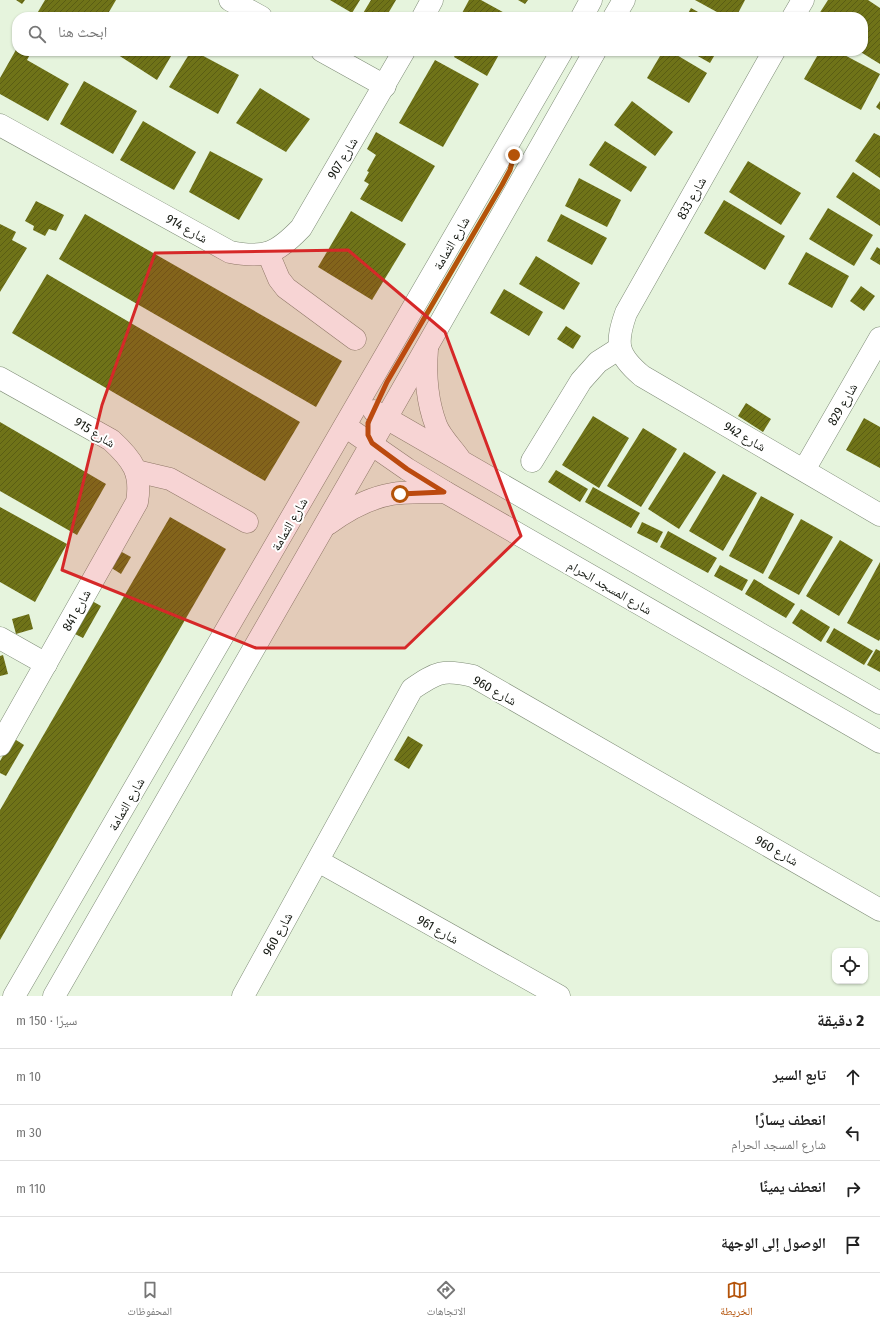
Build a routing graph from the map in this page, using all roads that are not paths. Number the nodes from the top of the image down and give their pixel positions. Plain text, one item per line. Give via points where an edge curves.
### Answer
1 (230, 0) edge
2 (432, 0) edge
3 (592, 0) edge
4 (624, 0) edge
5 (803, 0) edge
6 (252, 12) edge
7 (426, 12) edge
8 (585, 12) edge
9 (617, 12) edge
10 (796, 12) edge
11 (331, 56) edge
12 (401, 56) edge
13 (559, 56) edge
14 (592, 56) edge
15 (771, 56) edge
16 (384, 86) junction
17 (0, 125) edge
18 (268, 253) junction
19 (880, 338) edge
20 (355, 339) dead end
21 (428, 344) junction
22 (620, 348) junction
23 (0, 378) edge
24 (373, 410) junction
25 (345, 426) junction
26 (372, 443) junction
27 (532, 461) dead end
28 (463, 464) junction
29 (804, 470) junction
30 (136, 471) junction
31 (444, 492) junction
32 (880, 515) edge
33 (247, 522) dead end
34 (324, 527) junction
35 (0, 638) edge
36 (46, 664) junction
37 (880, 703) edge
38 (880, 742) edge
39 (0, 745) edge
40 (318, 862) junction
41 (880, 910) edge
42 (13, 993) edge
43 (54, 996) edge
44 (243, 996) edge
45 (558, 996) edge

1 - 6 street
2 - 7 street
3 - 8 street
4 - 9 street
5 - 10 street
11 - 16 street
12 - 16 street, شارع 907
13 - 24 street, شارع الثمامة via 518,130
14 - 21 street, شارع الثمامة
15 - 22 street, شارع 833 via 626,313 620,331
16 - 18 street, شارع 907 via 301,228 286,243
17 - 18 street, شارع 914 via 230,252 249,256
18 - 20 street via 279,279 286,288
19 - 29 street, شارع 829
21 - 24 street, شارع الثمامة
21 - 28 street via 425,369 428,395 436,424
22 - 27 street via 598,362 581,381
22 - 29 street, شارع 942 via 627,364 642,376
23 - 30 street, شارع 915 via 111,440 126,454
24 - 25 street, شارع الثمامة
24 - 26 street via 367,430
24 - 28 street
25 - 26 street, شارع المسجد الحرام
25 - 42 street, شارع الثمامة
26 - 31 street, شارع المسجد الحرام
26 - 34 street
28 - 37 street
29 - 32 street, شارع 942
30 - 33 street via 170,479
30 - 36 street, شارع 841 via 139,486 137,502
31 - 34 street via 393,494 368,501 345,512
31 - 38 street, شارع المسجد الحرام
34 - 43 street
35 - 36 street
36 - 39 street, شارع 841
40 - 41 street, شارع 960 via 412,689 433,675 453,671 473,676
40 - 44 street, شارع 960
40 - 45 street, شارع 961

